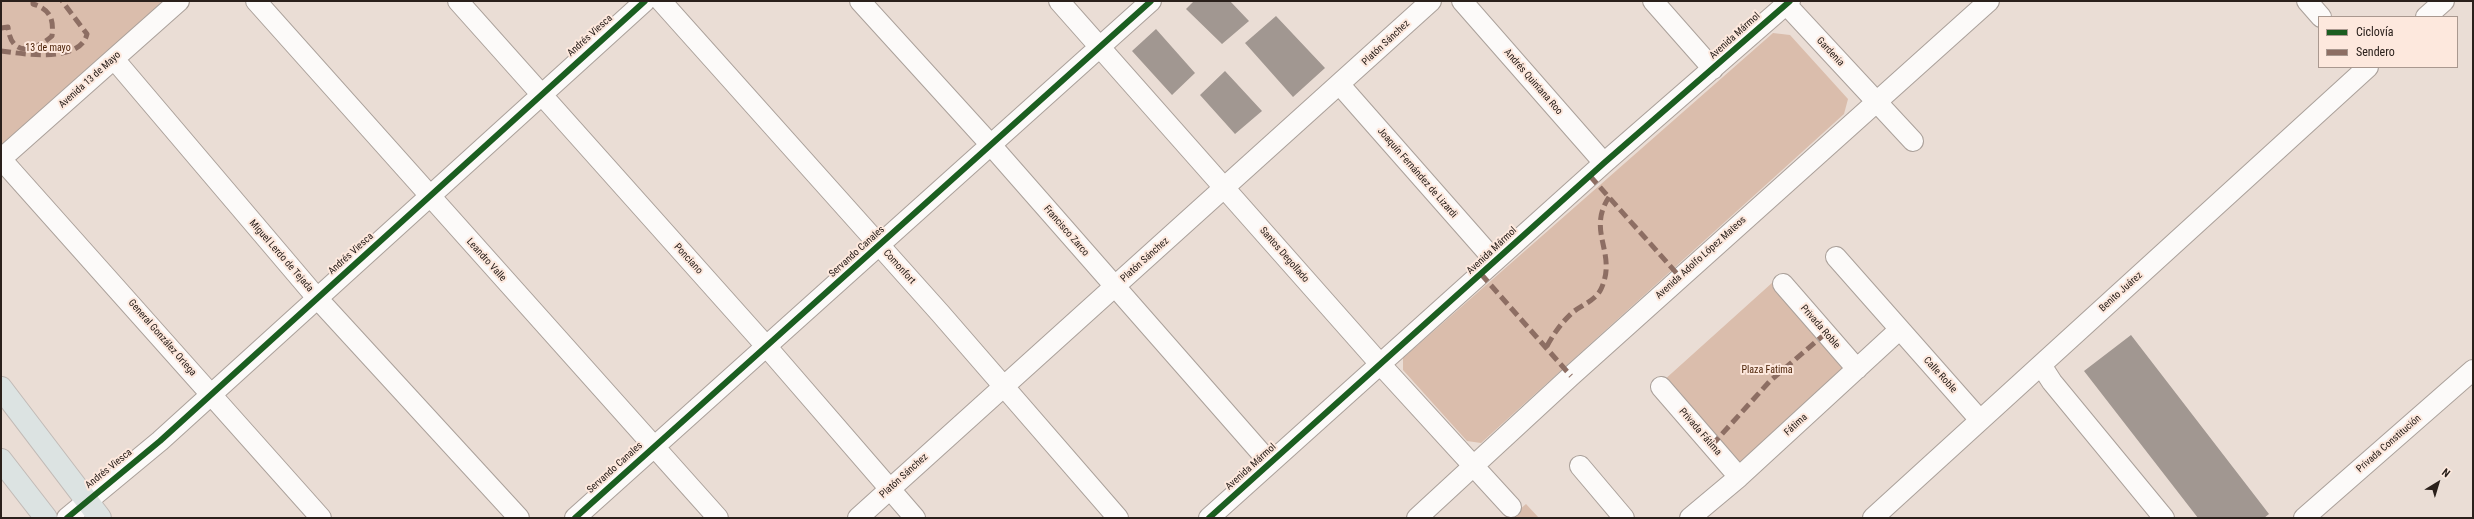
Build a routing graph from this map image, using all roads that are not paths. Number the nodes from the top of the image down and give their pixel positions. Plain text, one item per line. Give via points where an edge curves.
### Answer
1 (179, 1) edge
2 (256, 1) edge
3 (458, 1) edge
4 (645, 1) edge
5 (660, 1) edge
6 (860, 1) edge
7 (1059, 1) edge
8 (1151, 1) edge
9 (1431, 1) edge
10 (1462, 1) edge
11 (1653, 1) edge
12 (1988, 1) edge
13 (2307, 1) edge
14 (2444, 1) edge
15 (1786, 2) edge
16 (2321, 16) edge
17 (2427, 16) edge
18 (1100, 46) junction
19 (114, 59) junction
20 (2367, 68) edge
21 (1713, 69) junction
22 (1340, 85) junction
23 (540, 94) junction
24 (1877, 103) junction
25 (1913, 141) dead end
26 (990, 144) junction
27 (1, 159) edge
28 (1604, 163) junction
29 (1226, 187) junction
30 (430, 197) junction
31 (880, 245) junction
32 (1836, 257) dead end
33 (1495, 260) junction
34 (1783, 284) dead end
35 (1115, 286) junction
36 (317, 298) junction
37 (1899, 330) junction
38 (766, 346) junction
39 (1381, 365) junction
40 (2041, 365) junction
41 (1857, 369) junction
42 (2473, 370) edge
43 (1004, 386) junction
44 (1662, 387) dead end
45 (1, 388) edge
46 (211, 394) junction
47 (1980, 420) junction
48 (654, 447) junction
49 (1, 460) edge
50 (1270, 463) junction
51 (1473, 466) junction
52 (1580, 466) dead end
53 (1739, 477) junction
54 (889, 490) junction
55 (87, 500) junction
56 (1511, 507) dead end
57 (1893, 512) edge
58 (46, 518) edge
59 (67, 518) edge
60 (100, 518) edge
61 (321, 518) edge
62 (519, 518) edge
63 (575, 518) edge
64 (718, 518) edge
65 (858, 518) edge
66 (915, 518) edge
67 (1118, 518) edge
68 (1209, 518) edge
69 (1417, 518) edge
70 (1624, 518) edge
71 (1690, 518) edge
72 (1873, 518) edge
73 (2164, 518) edge
74 (2304, 518) edge

1 - 19 street, Avenida 13 de Mayo
2 - 30 street, Leandro Valle
3 - 23 street, Ponciano
4 - 23 street, Andrés Viesca
5 - 31 street, Comonfort
6 - 26 street, Francisco Zarco
7 - 18 street, Santos Degollado
8 - 18 street, Servando Canales
9 - 22 street, Platón Sánchez
10 - 28 street, Andrés Quintana Roo
11 - 21 street
12 - 24 street, Avenida Adolfo López Mateos
13 - 16 street
14 - 17 street
15 - 21 street, Avenida Mármol
15 - 24 street, Gardenia
18 - 26 street, Servando Canales
18 - 29 street, Santos Degollado
19 - 27 street, Avenida 13 de Mayo
19 - 36 street, Miguel Lerdo de Tejada
20 - 40 street, Benito Juárez
21 - 28 street, Avenida Mármol
22 - 29 street, Platón Sánchez
22 - 33 street, Joaquín Fernández de Lizardi
23 - 30 street, Andrés Viesca
23 - 38 street, Ponciano
24 - 25 street, Gardenia
24 - 51 street, Avenida Adolfo López Mateos via 1668,287
26 - 31 street, Servando Canales
26 - 35 street, Francisco Zarco
27 - 46 street, General González Ortega
28 - 33 street, Avenida Mármol
29 - 35 street, Platón Sánchez
29 - 39 street, Santos Degollado
30 - 36 street, Andrés Viesca
30 - 48 street, Leandro Valle
31 - 38 street, Servando Canales
31 - 43 street, Comonfort
32 - 37 street
33 - 39 street, Avenida Mármol
34 - 41 street, Privada Roble
35 - 43 street, Platón Sánchez
35 - 50 street, Francisco Zarco
36 - 46 street, Andrés Viesca
36 - 62 street, Miguel Lerdo de Tejada
37 - 41 street, Fátima
37 - 47 street, Calle Roble
38 - 48 street, Servando Canales
38 - 54 street, Ponciano
39 - 50 street, Avenida Mármol
39 - 51 street, Santos Degollado
40 - 47 street, Benito Juárez
40 - 73 street via 2052,382
41 - 53 street, Fátima
42 - 74 street, Privada Constitución
43 - 54 street, Platón Sánchez
43 - 67 street, Comonfort
44 - 53 street, Privada Fátima
45 - 55 main road
46 - 55 street, Andrés Viesca
46 - 61 street, General González Ortega
47 - 57 street, Benito Juárez
48 - 63 street, Servando Canales
48 - 64 street, Leandro Valle
49 - 58 main road
50 - 68 street, Avenida Mármol
51 - 56 street, Santos Degollado
51 - 69 street, Avenida Adolfo López Mateos
52 - 70 street
53 - 71 street, Fátima
54 - 65 street, Platón Sánchez
54 - 66 street, Ponciano
55 - 59 street, Andrés Viesca
55 - 60 main road
57 - 72 street, Benito Juárez

